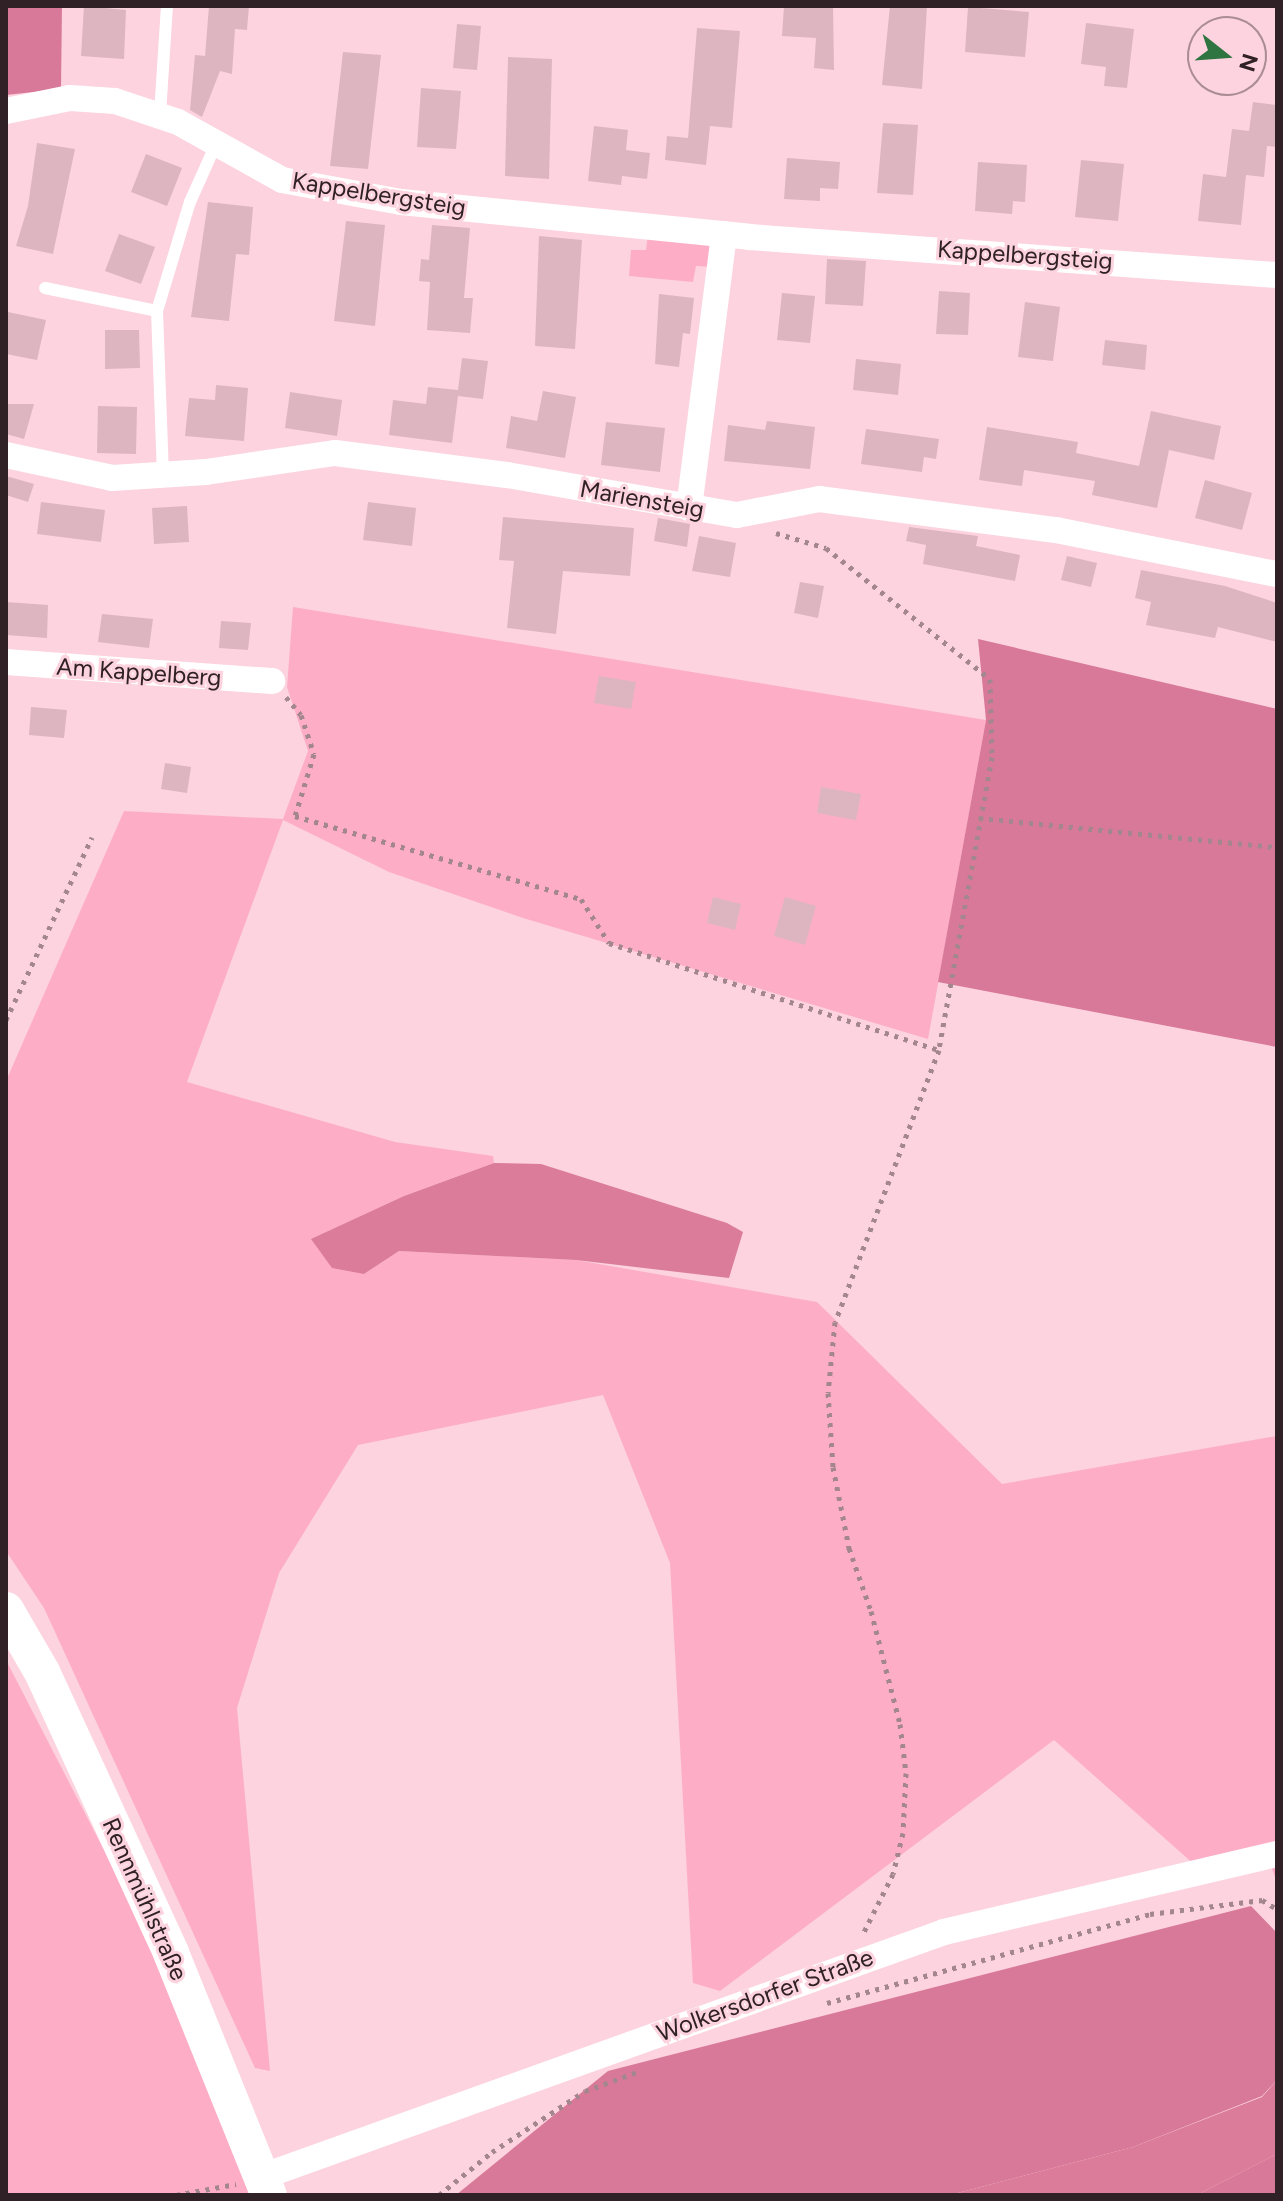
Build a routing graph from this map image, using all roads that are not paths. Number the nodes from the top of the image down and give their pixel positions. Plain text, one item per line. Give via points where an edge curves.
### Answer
1 (167, 6) edge
2 (6, 111) edge
3 (160, 114) junction
4 (216, 144) junction
5 (724, 234) junction
6 (1277, 273) edge
7 (45, 288) dead end
8 (157, 311) junction
9 (6, 455) edge
10 (163, 475) junction
11 (689, 508) junction
12 (1277, 574) edge
13 (6, 662) edge
14 (272, 681) road end
15 (6, 1610) edge
16 (1277, 1854) edge
17 (267, 2186) edge

1 - 3 lane
2 - 3 street, Kappelbergsteig via 70,98 115,101
3 - 4 street, Kappelbergsteig
4 - 5 street, Kappelbergsteig via 282,180 401,202
4 - 8 lane via 190,202
5 - 6 street, Kappelbergsteig
5 - 11 street
7 - 8 lane
8 - 10 lane
9 - 10 street, Mariensteig via 112,478
10 - 11 street, Mariensteig via 335,453 507,475
11 - 12 street, Mariensteig via 737,515 819,499 1056,530
13 - 14 street, Am Kappelberg
15 - 17 main road, Rennmühlstraße via 42,1672 171,1953
16 - 17 street, Wolkersdorfer Straße via 944,1932

